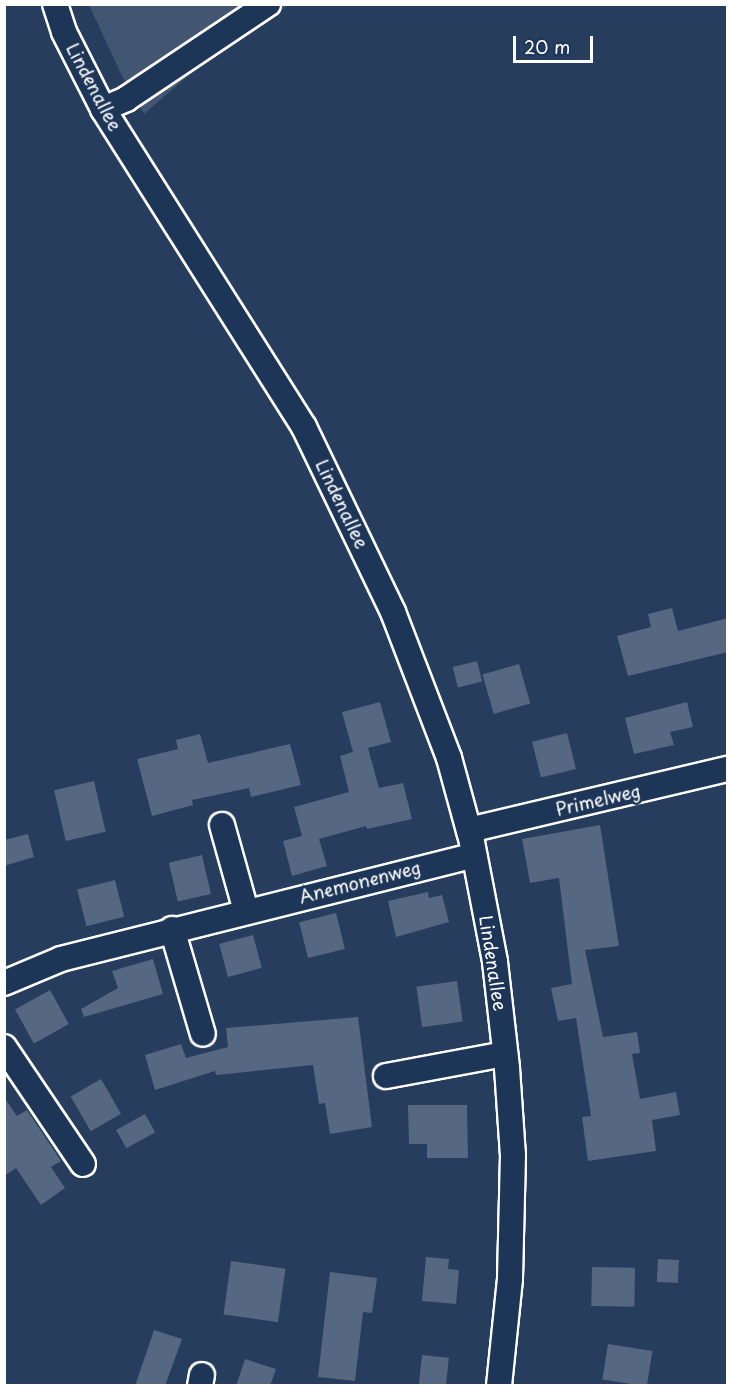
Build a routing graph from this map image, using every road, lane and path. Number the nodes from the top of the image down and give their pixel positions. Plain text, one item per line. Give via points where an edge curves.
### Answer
1 (55, 4) edge
2 (268, 4) edge
3 (103, 110) junction
4 (728, 769) edge
5 (222, 825) dead end
6 (469, 830) junction
7 (474, 855) junction
8 (246, 910) junction
9 (172, 929) junction
10 (4, 983) edge
11 (203, 1034) dead end
12 (4, 1047) edge
13 (506, 1054) junction
14 (387, 1076) dead end
15 (83, 1164) dead end
16 (499, 1386) edge

1 - 3 street, Lindenallee via 64,32
2 - 3 street via 126,99
3 - 6 street, Lindenallee via 304,427 393,612 438,726
4 - 6 street, Primelweg
5 - 8 street
6 - 7 street, Lindenallee
7 - 8 street, Anemonenweg
7 - 13 street, Lindenallee via 495,962
8 - 9 street, Anemonenweg
9 - 10 street, Anemonenweg via 62,959
9 - 11 street
12 - 15 street
13 - 14 street
13 - 16 street, Lindenallee via 513,1155 510,1279

